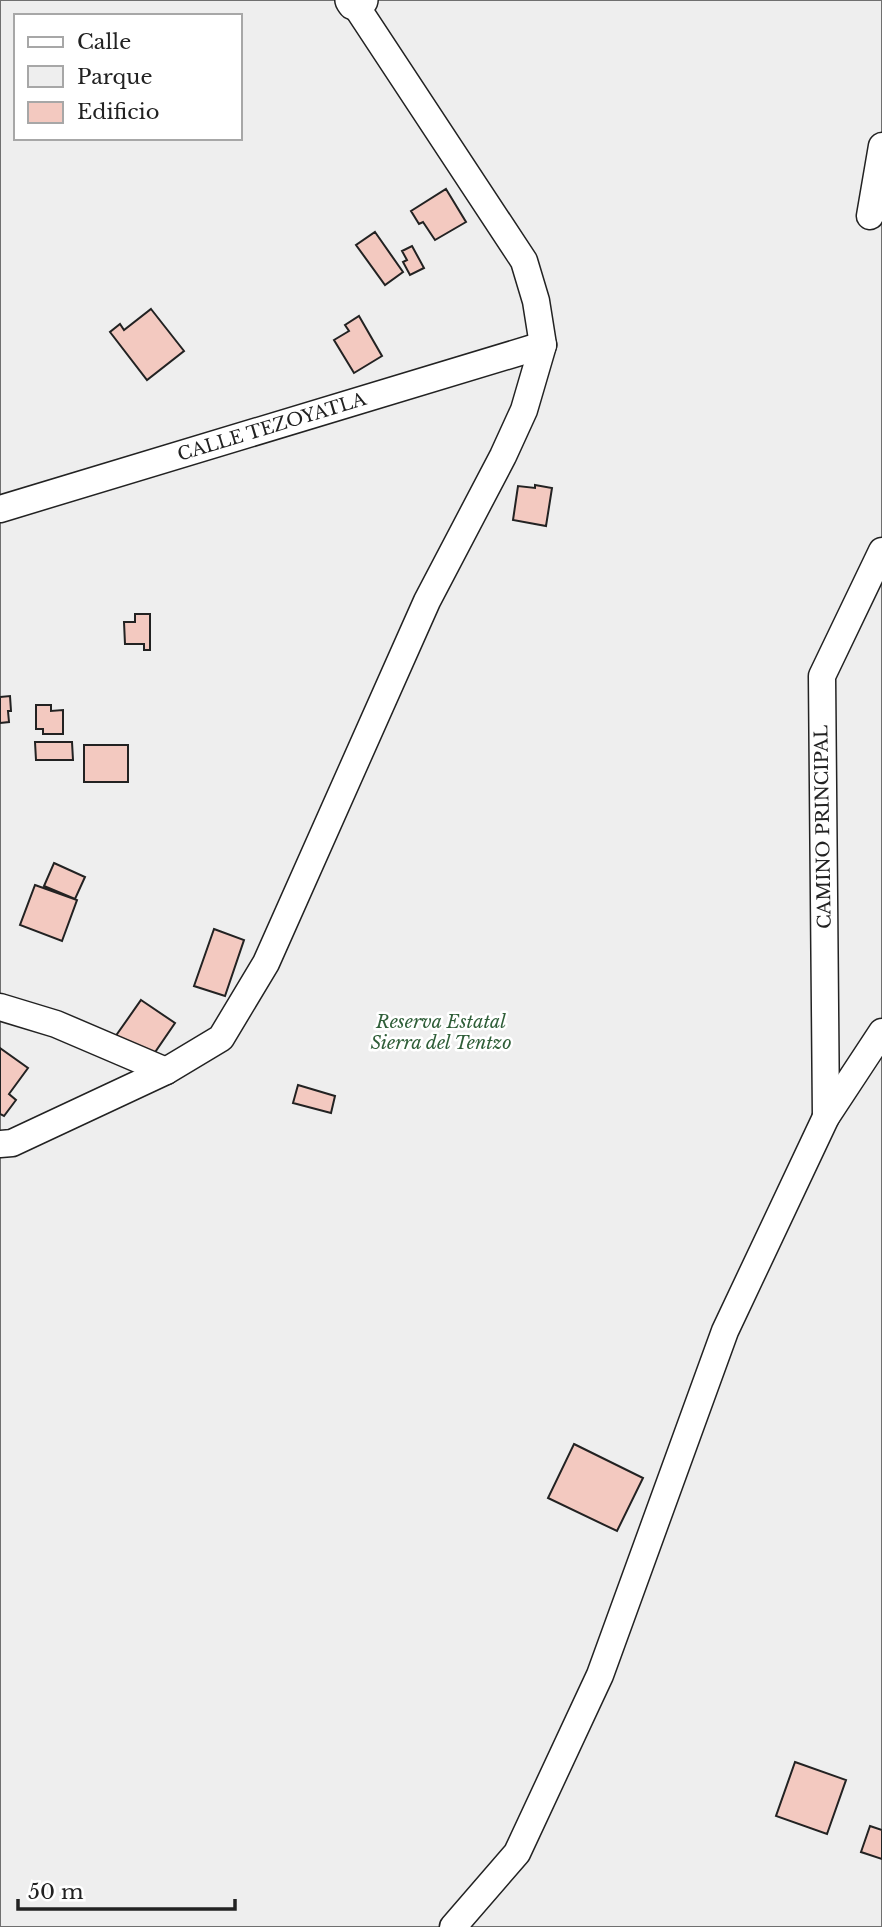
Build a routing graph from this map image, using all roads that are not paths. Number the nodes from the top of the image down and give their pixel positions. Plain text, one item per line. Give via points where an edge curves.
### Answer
1 (356, 1) edge
2 (882, 146) edge
3 (870, 216) dead end
4 (543, 345) junction
5 (0, 509) edge
6 (882, 551) edge
7 (0, 1007) edge
8 (882, 1032) edge
9 (166, 1071) junction
10 (826, 1117) junction
11 (0, 1144) edge
12 (453, 1927) edge

1 - 4 street via 524,261
2 - 3 street
4 - 5 street, CALLE TEZOYATLA
4 - 9 street via 524,410 428,601 266,963 222,1038
6 - 10 street, CAMINO PRINCIPAL via 822,676
7 - 9 street via 56,1024
8 - 10 street
9 - 11 street via 12,1143
10 - 12 street via 725,1331 600,1675 517,1853

